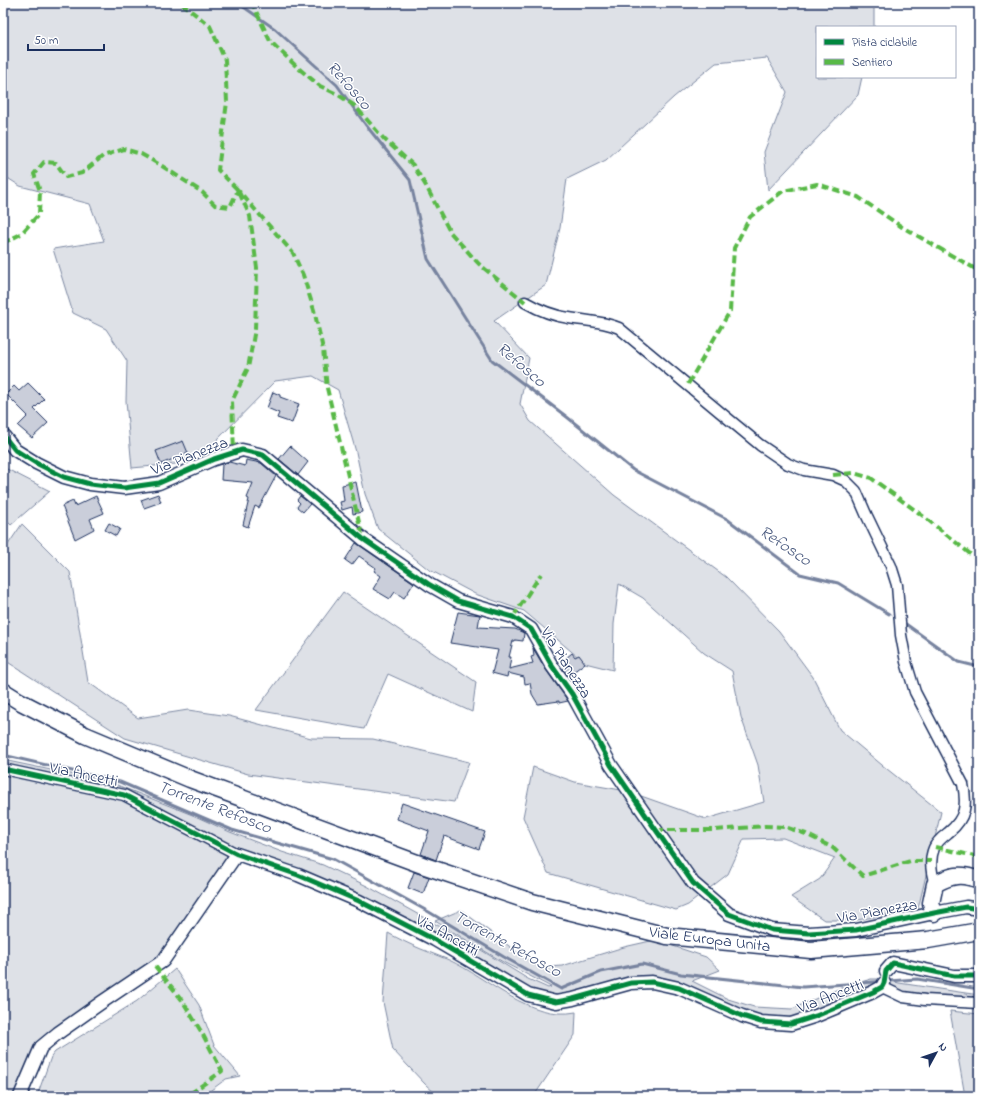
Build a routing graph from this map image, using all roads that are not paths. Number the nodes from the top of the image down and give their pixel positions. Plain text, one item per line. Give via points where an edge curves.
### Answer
1 (524, 302) dead end
2 (3, 435) edge
3 (3, 691) edge
4 (3, 769) edge
5 (237, 854) junction
6 (979, 880) edge
7 (935, 884) junction
8 (979, 909) edge
9 (934, 913) junction
10 (979, 931) edge
11 (979, 976) edge
12 (884, 981) junction
13 (979, 1003) edge
14 (20, 1096) edge

1 - 7 street via 543,312 610,324 619,328 760,445 788,464 804,470 833,475 846,481 856,491 891,566 897,586 901,635 915,692 963,784 966,797 960,819 935,847 931,861
2 - 9 street, Via Pianezza via 15,450 64,477 90,484 124,488 159,483 242,450 263,455 363,539 430,585 458,601 513,617 531,629 612,765 656,830 693,883 728,914 772,930 808,933 856,930
3 - 10 highway, Viale Europa Unita via 85,735 183,776 424,866 532,902 667,936 811,950 928,940
4 - 5 street, Via Ancetti via 124,795
5 - 12 street, Via Ancetti via 298,875 359,901 435,940 528,995 556,1002 631,983 652,982 679,988 761,1022 791,1024 873,992
5 - 14 street via 163,961 41,1047
6 - 7 highway via 959,875
7 - 9 highway via 932,903
8 - 9 street, Via Pianezza via 966,907
11 - 12 street, Via Ancetti via 954,976 893,963
12 - 13 street via 903,997

